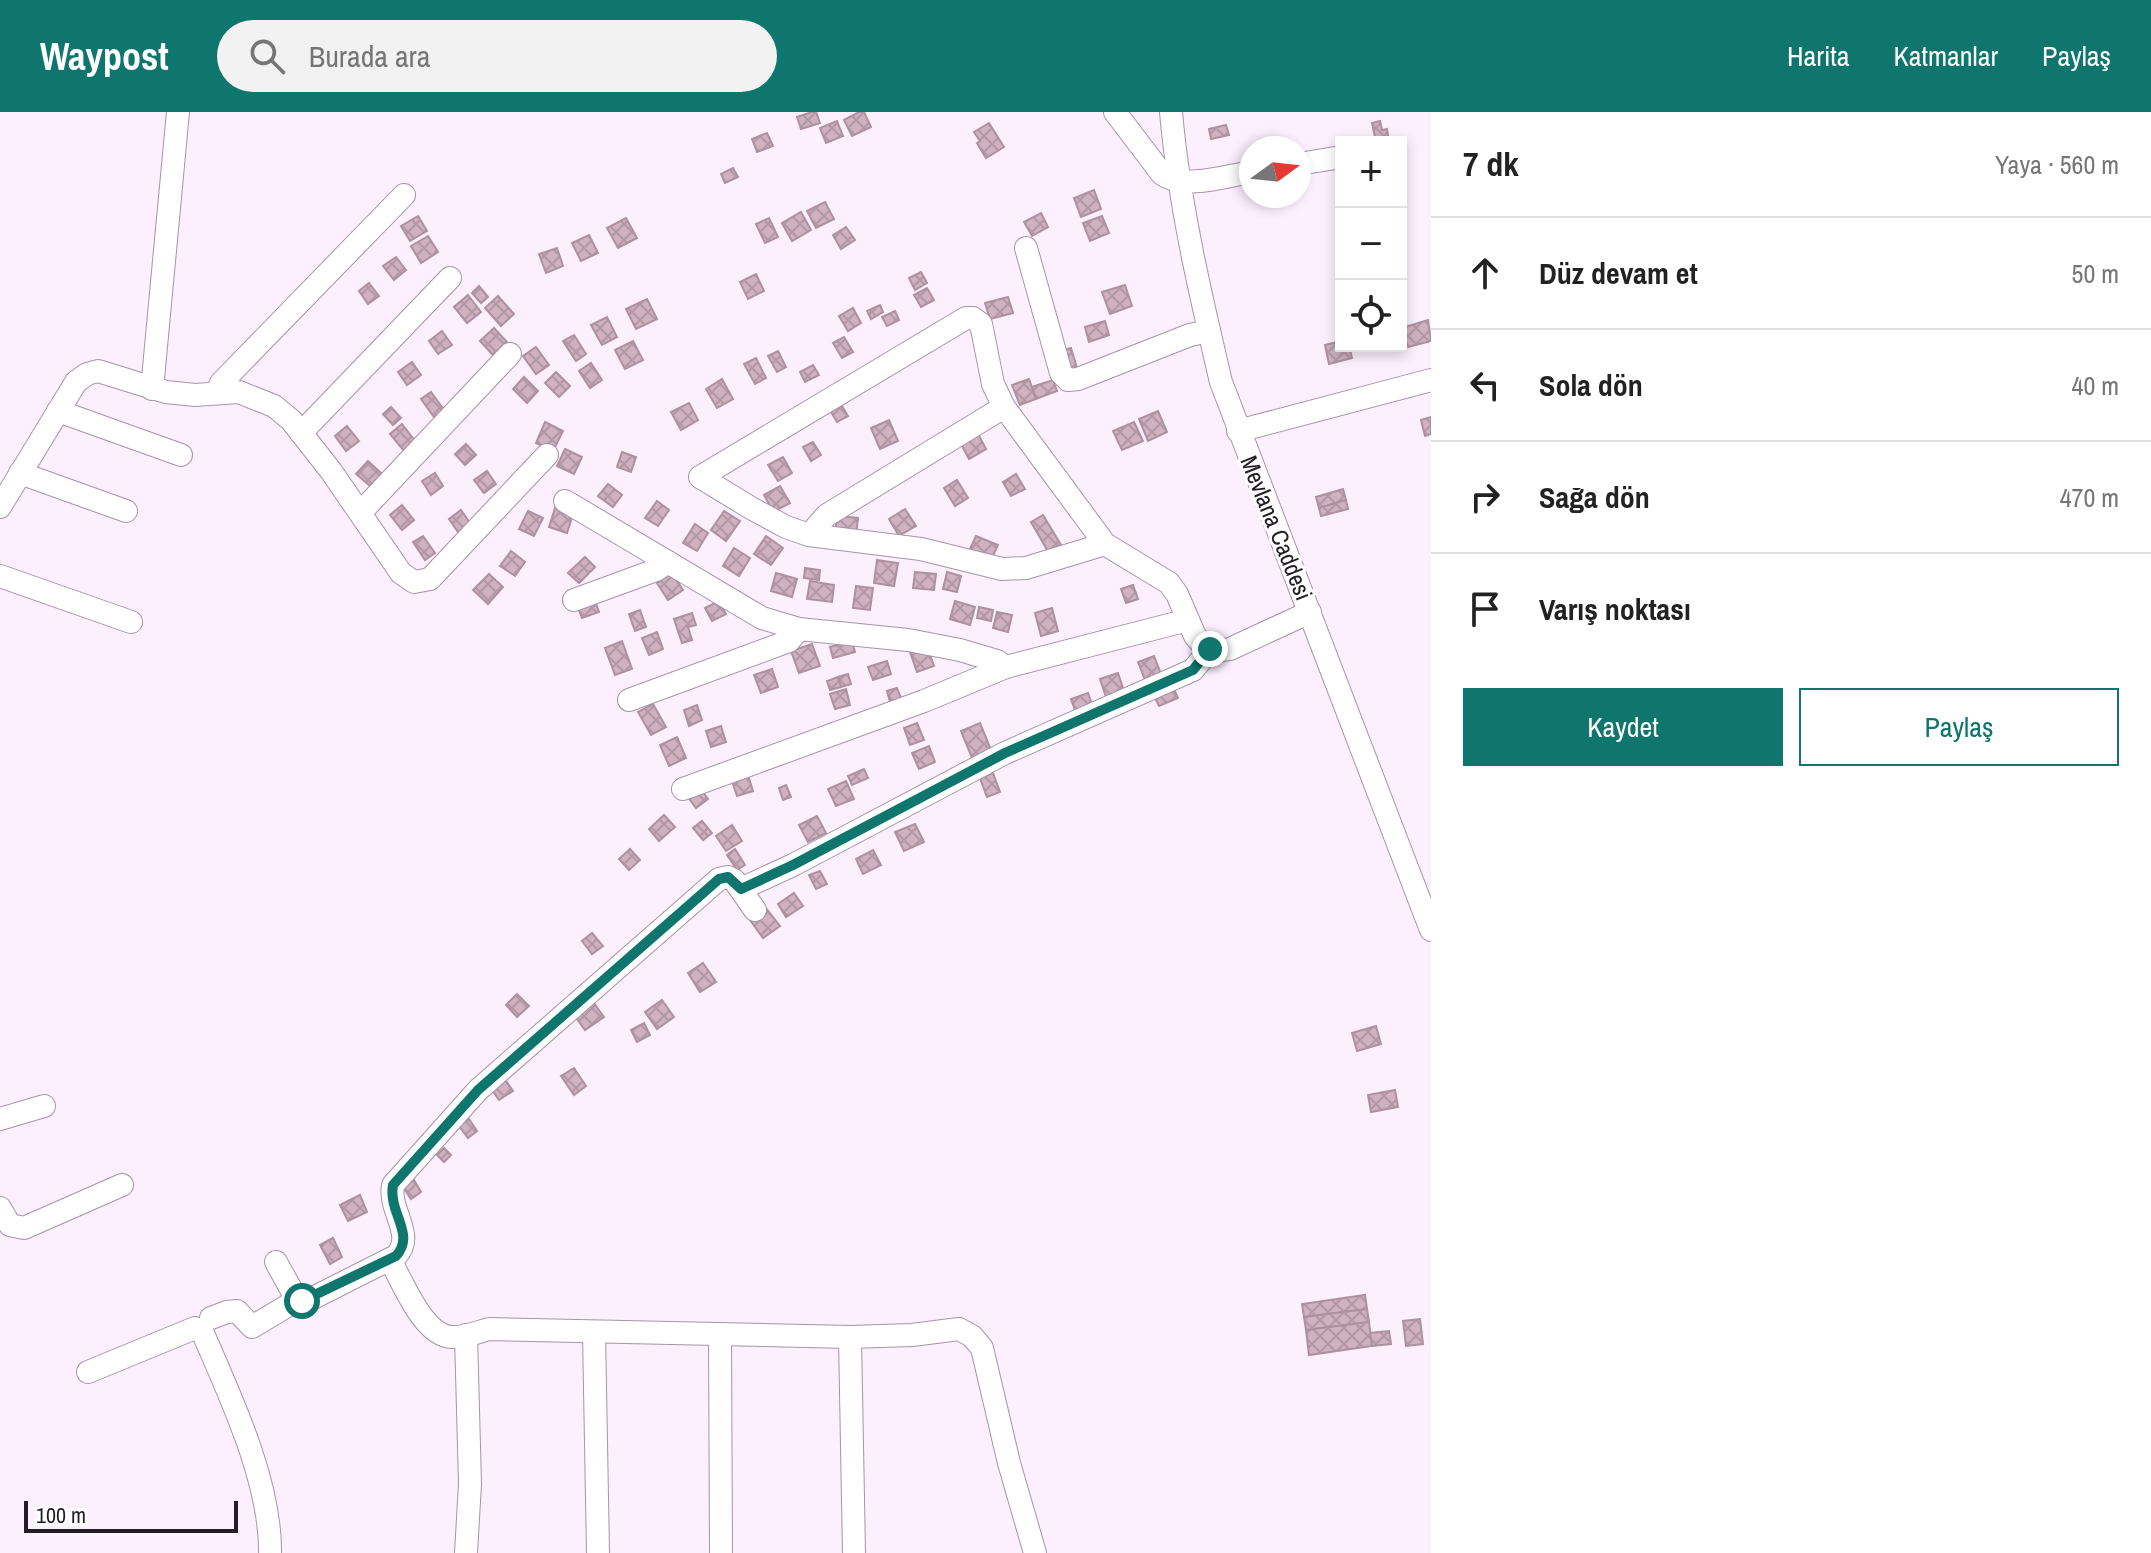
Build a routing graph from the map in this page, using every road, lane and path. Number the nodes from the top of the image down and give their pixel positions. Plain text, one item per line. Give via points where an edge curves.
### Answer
1 (178, 112) edge
2 (1115, 112) edge
3 (1171, 112) edge
4 (1335, 158) edge
5 (1311, 162) edge
6 (1239, 174) edge
7 (1178, 180) junction
8 (404, 195) dead end
9 (1026, 248) dead end
10 (450, 278) dead end
11 (1209, 331) junction
12 (510, 354) dead end
13 (1431, 380) edge
14 (152, 389) junction
15 (217, 393) junction
16 (1004, 407) junction
17 (58, 411) junction
18 (1238, 431) junction
19 (301, 433) junction
20 (181, 455) dead end
21 (547, 455) dead end
22 (20, 473) junction
23 (565, 501) dead end
24 (0, 507) edge
25 (126, 511) dead end
26 (361, 512) junction
27 (809, 535) junction
28 (1105, 544) junction
29 (668, 562) junction
30 (0, 576) edge
31 (574, 600) dead end
32 (1310, 612) junction
33 (1188, 620) junction
34 (131, 622) dead end
35 (799, 629) junction
36 (1210, 649) junction
37 (1006, 667) junction
38 (629, 700) dead end
39 (683, 789) dead end
40 (741, 889) junction
41 (755, 910) dead end
42 (1431, 930) edge
43 (44, 1106) dead end
44 (0, 1119) edge
45 (122, 1185) dead end
46 (0, 1208) edge
47 (390, 1260) junction
48 (276, 1262) dead end
49 (297, 1300) junction
50 (211, 1318) dead end
51 (594, 1332) junction
52 (720, 1334) junction
53 (466, 1335) junction
54 (850, 1337) junction
55 (88, 1372) dead end
56 (270, 1553) edge
57 (466, 1553) edge
58 (598, 1553) edge
59 (721, 1553) edge
60 (854, 1553) edge
61 (1035, 1553) edge

1 - 14 street
2 - 7 street via 1162,174
3 - 7 street, Mevlana Caddesi
4 - 5 street
6 - 7 street
7 - 11 street, Mevlana Caddesi
8 - 15 street
9 - 11 street via 1061,373 1068,380
10 - 19 street
11 - 18 street, Mevlana Caddesi
12 - 26 street
13 - 18 street
14 - 15 street
14 - 17 street via 92,372 76,382
15 - 19 street via 239,392 264,400
16 - 27 street via 827,515
16 - 27 street via 993,384 981,324 970,317 700,477 774,521
16 - 28 street
17 - 20 street
17 - 22 street
18 - 32 street, Mevlana Caddesi
19 - 26 street
21 - 26 street via 425,581 414,582 401,573
22 - 24 street
22 - 25 street
23 - 29 street
27 - 28 street via 921,549 1002,569 1026,568
28 - 33 street via 1169,583
29 - 31 street
29 - 35 street via 745,609
30 - 34 street
32 - 36 street via 1230,649
32 - 42 street, Mevlana Caddesi
33 - 36 street via 1199,642
33 - 37 street
35 - 37 street via 908,640 960,650
35 - 38 street via 789,641
36 - 40 street via 1193,670 1005,753
37 - 39 street
40 - 41 street
40 - 47 street via 728,877 719,879 478,1090 393,1185 393,1209 405,1235 403,1247
43 - 44 street
45 - 46 street via 24,1228 10,1225
47 - 49 street via 311,1299
47 - 53 street via 429,1327 445,1336
48 - 49 street
49 - 50 street via 252,1327 237,1311
51 - 52 street
51 - 53 street via 489,1329
51 - 58 street
52 - 54 street
52 - 59 street
53 - 57 street
54 - 60 street
54 - 61 street via 959,1329 977,1342
55 - 56 street via 200,1329 254,1465

